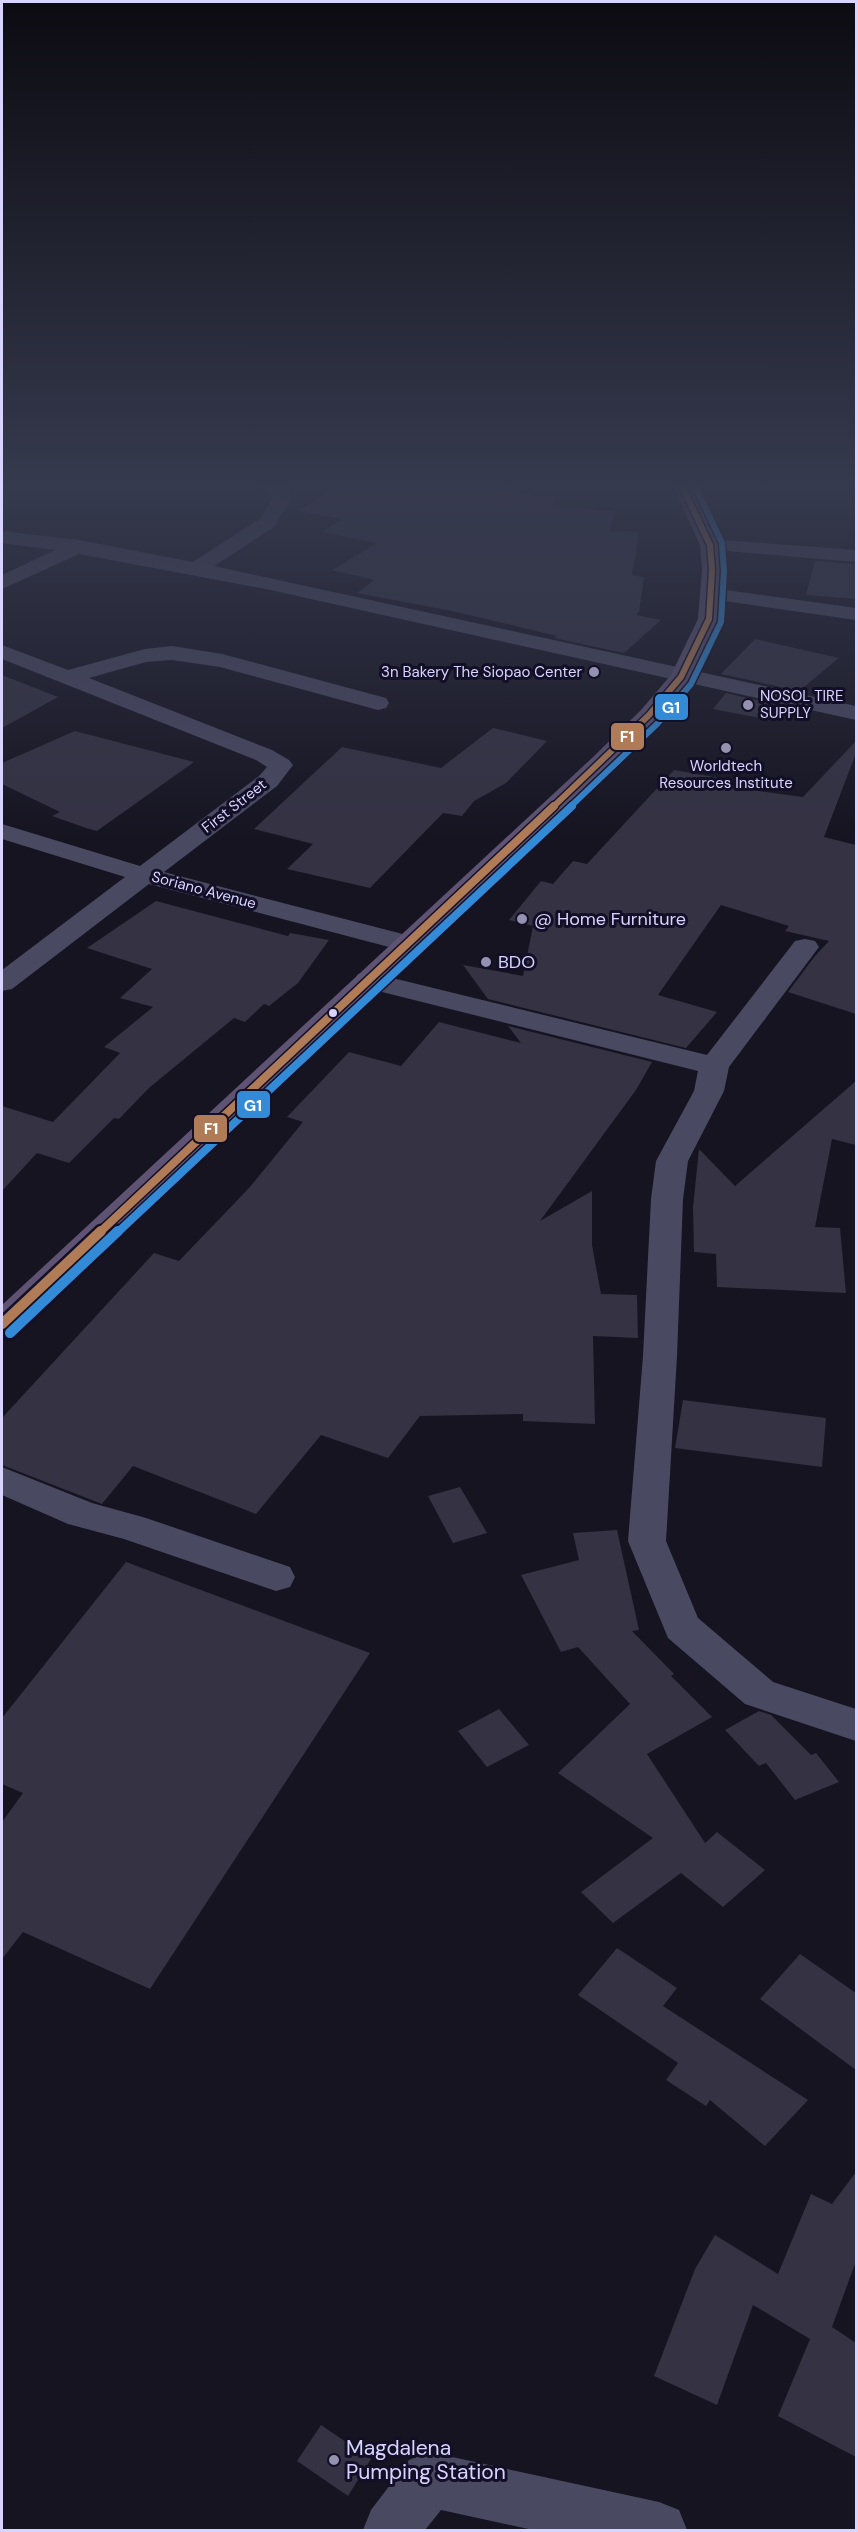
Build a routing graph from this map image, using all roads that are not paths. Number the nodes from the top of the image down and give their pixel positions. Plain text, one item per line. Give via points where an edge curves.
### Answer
1 (354, 602) edge
2 (710, 602) edge
3 (770, 602) edge
4 (856, 614) edge
5 (2, 652) edge
6 (681, 676) junction
7 (65, 678) junction
8 (378, 703) dead end
9 (856, 713) edge
10 (2, 831) edge
11 (144, 875) junction
12 (408, 944) junction
13 (805, 947) dead end
14 (368, 980) junction
15 (2, 983) edge
16 (714, 1066) junction
17 (2, 1324) edge
18 (2, 1480) edge
19 (276, 1577) dead end
20 (856, 1725) edge
21 (390, 2530) edge
22 (659, 2530) edge

1 - 6 street
2 - 6 main road via 709,618
3 - 4 street
5 - 7 street, First Street
6 - 9 street
6 - 12 main road via 641,723
7 - 8 street via 145,656 172,653 222,661
7 - 11 street, First Street via 281,765 268,781
10 - 11 street, Soriano Avenue
11 - 12 street, Soriano Avenue
11 - 15 street, First Street
12 - 14 main road
13 - 16 street
14 - 16 street
14 - 17 main road
16 - 20 street via 709,1091 672,1161 646,1541 682,1627 691,1635 759,1693
18 - 19 street via 81,1514
21 - 22 street via 429,2480

